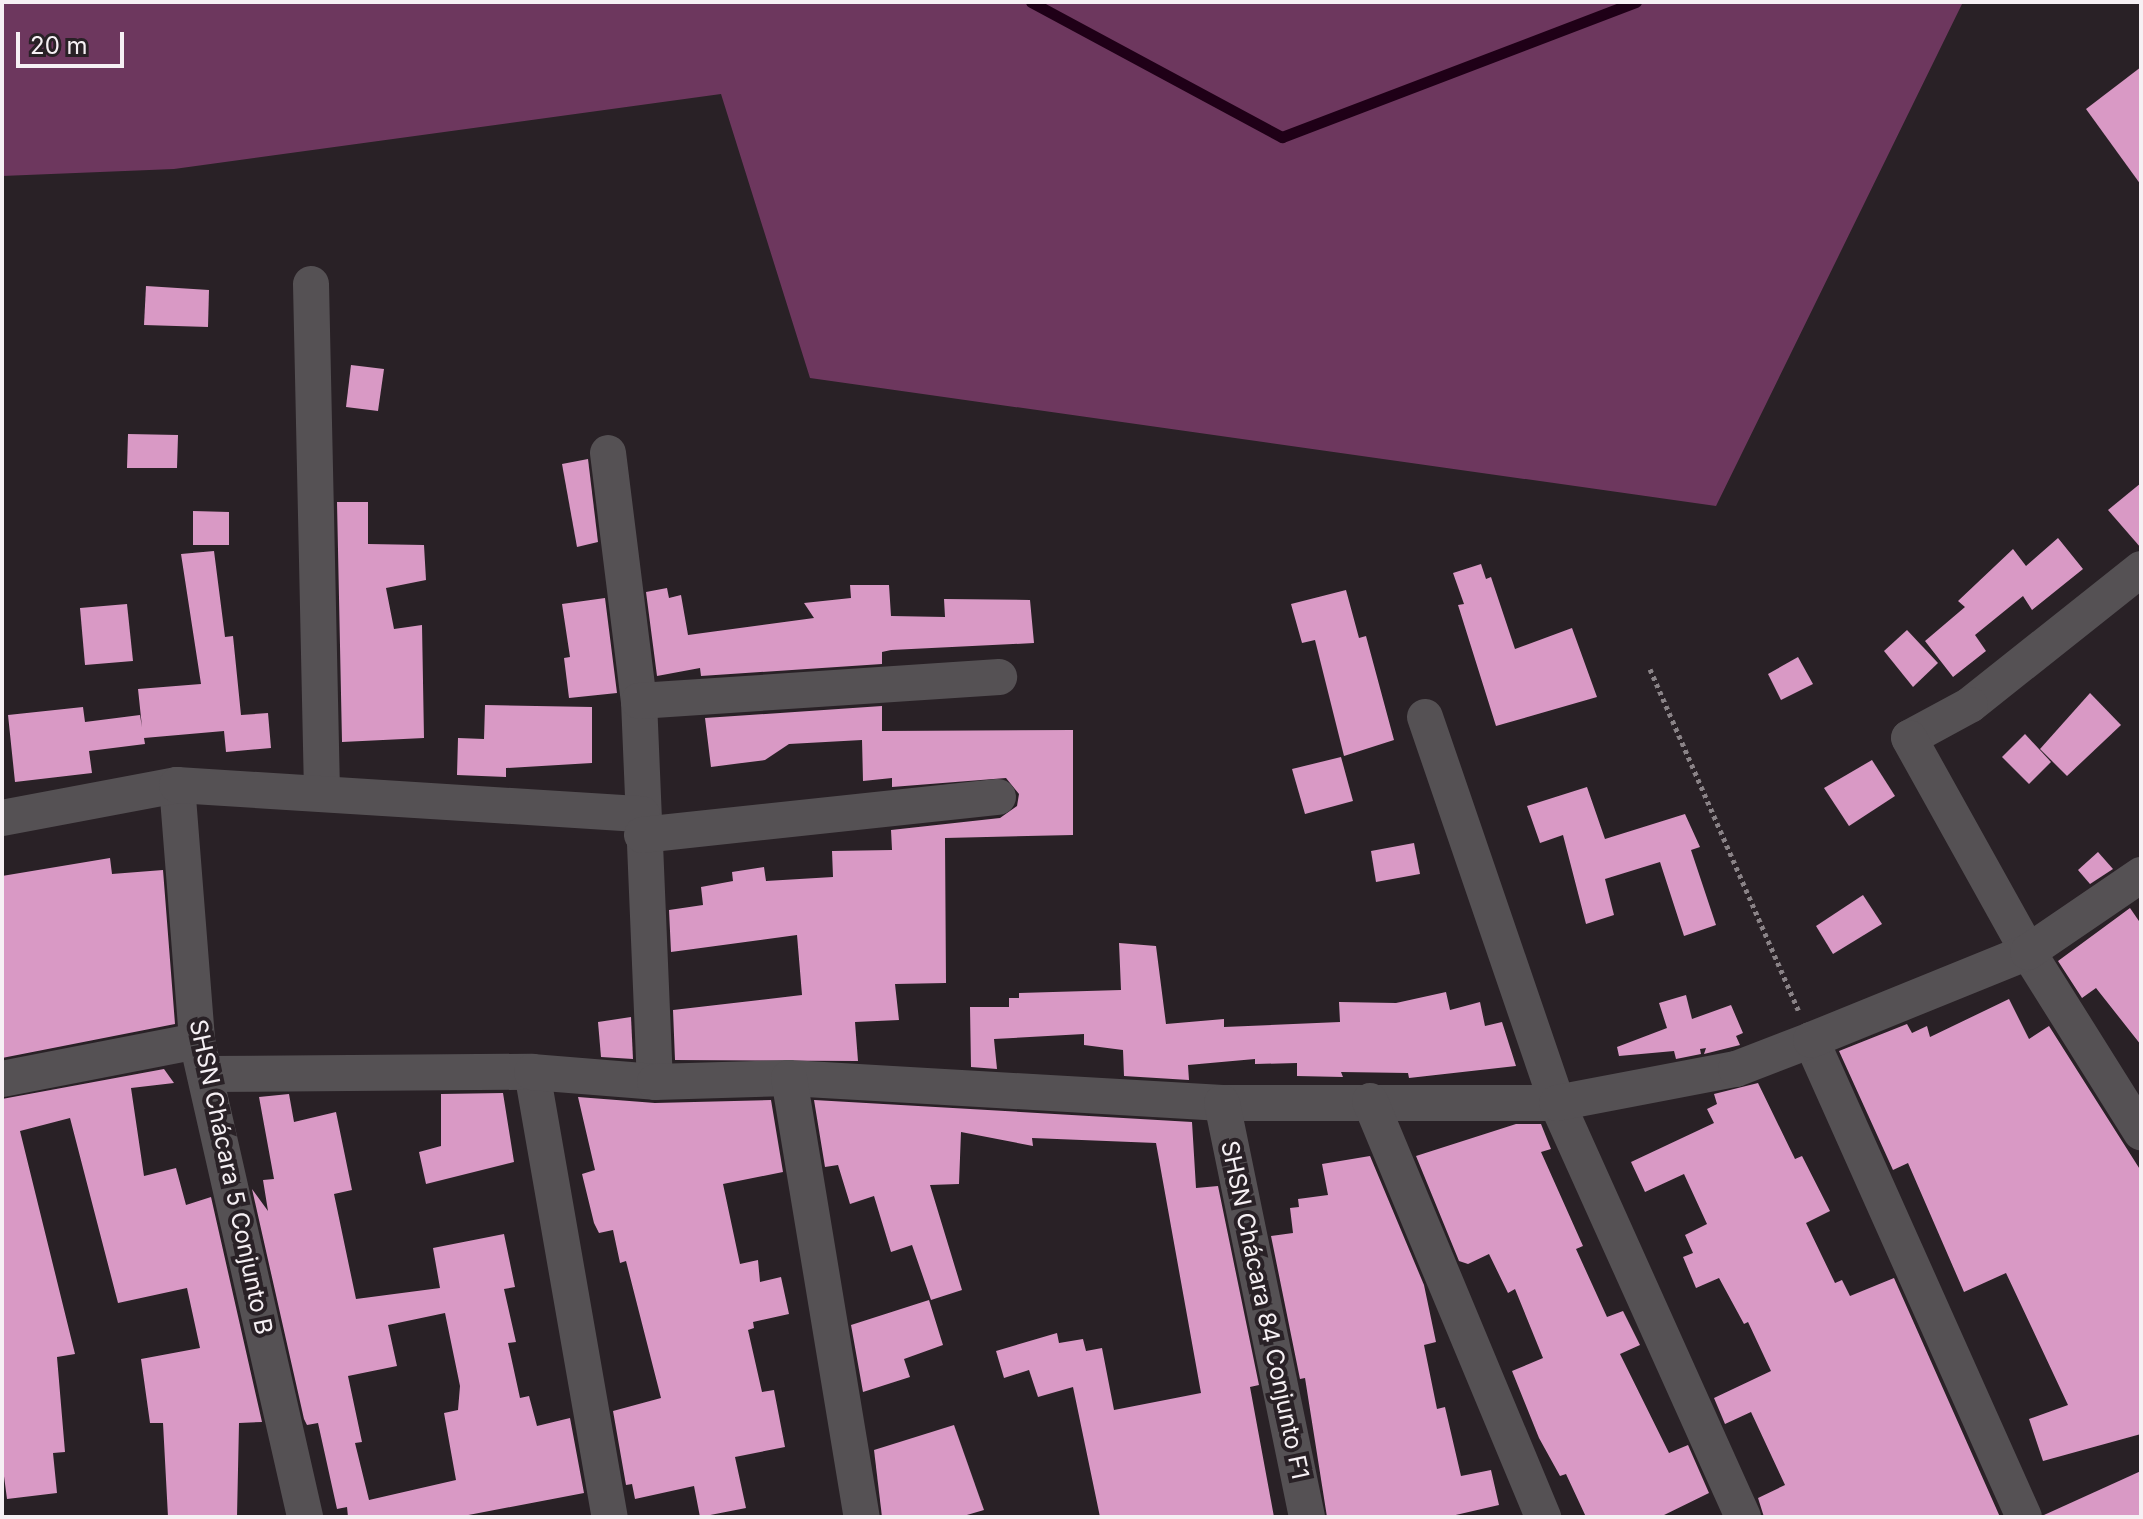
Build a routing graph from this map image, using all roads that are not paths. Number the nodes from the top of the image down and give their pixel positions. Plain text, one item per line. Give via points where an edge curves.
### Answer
1 (311, 284) dead end
2 (608, 453) dead end
3 (2141, 569) edge
4 (999, 677) dead end
5 (639, 701) junction
6 (1425, 717) dead end
7 (177, 785) junction
8 (322, 794) junction
9 (998, 797) dead end
10 (2, 818) edge
11 (642, 824) junction
12 (2141, 875) edge
13 (2028, 952) junction
14 (1811, 1040) junction
15 (201, 1057) junction
16 (532, 1072) junction
17 (789, 1078) junction
18 (2, 1079) edge
19 (655, 1082) junction
20 (1370, 1101) junction
21 (1222, 1103) junction
22 (1557, 1103) junction
23 (2141, 1132) edge
24 (305, 1517) edge
25 (610, 1517) edge
26 (862, 1517) edge
27 (1307, 1517) edge
28 (1543, 1517) edge
29 (1743, 1517) edge
30 (2024, 1517) edge

1 - 8 street
2 - 5 street
3 - 13 street via 1970,705 1909,738
4 - 5 street
5 - 11 street
6 - 22 street
7 - 8 street
7 - 10 street
7 - 15 street, SHSN Chácara 5 Conjunto B
8 - 11 street
9 - 11 street
11 - 19 street
12 - 13 street
13 - 14 street
13 - 23 street
14 - 22 street via 1736,1069
14 - 30 street
15 - 16 street
15 - 18 street
15 - 24 street, SHSN Chácara 5 Conjunto B
16 - 19 street
16 - 25 street
17 - 19 street
17 - 21 street
17 - 26 street
20 - 21 street
20 - 22 street
20 - 28 street
21 - 27 street, SHSN Chácara 84 Conjunto F1
22 - 29 street

